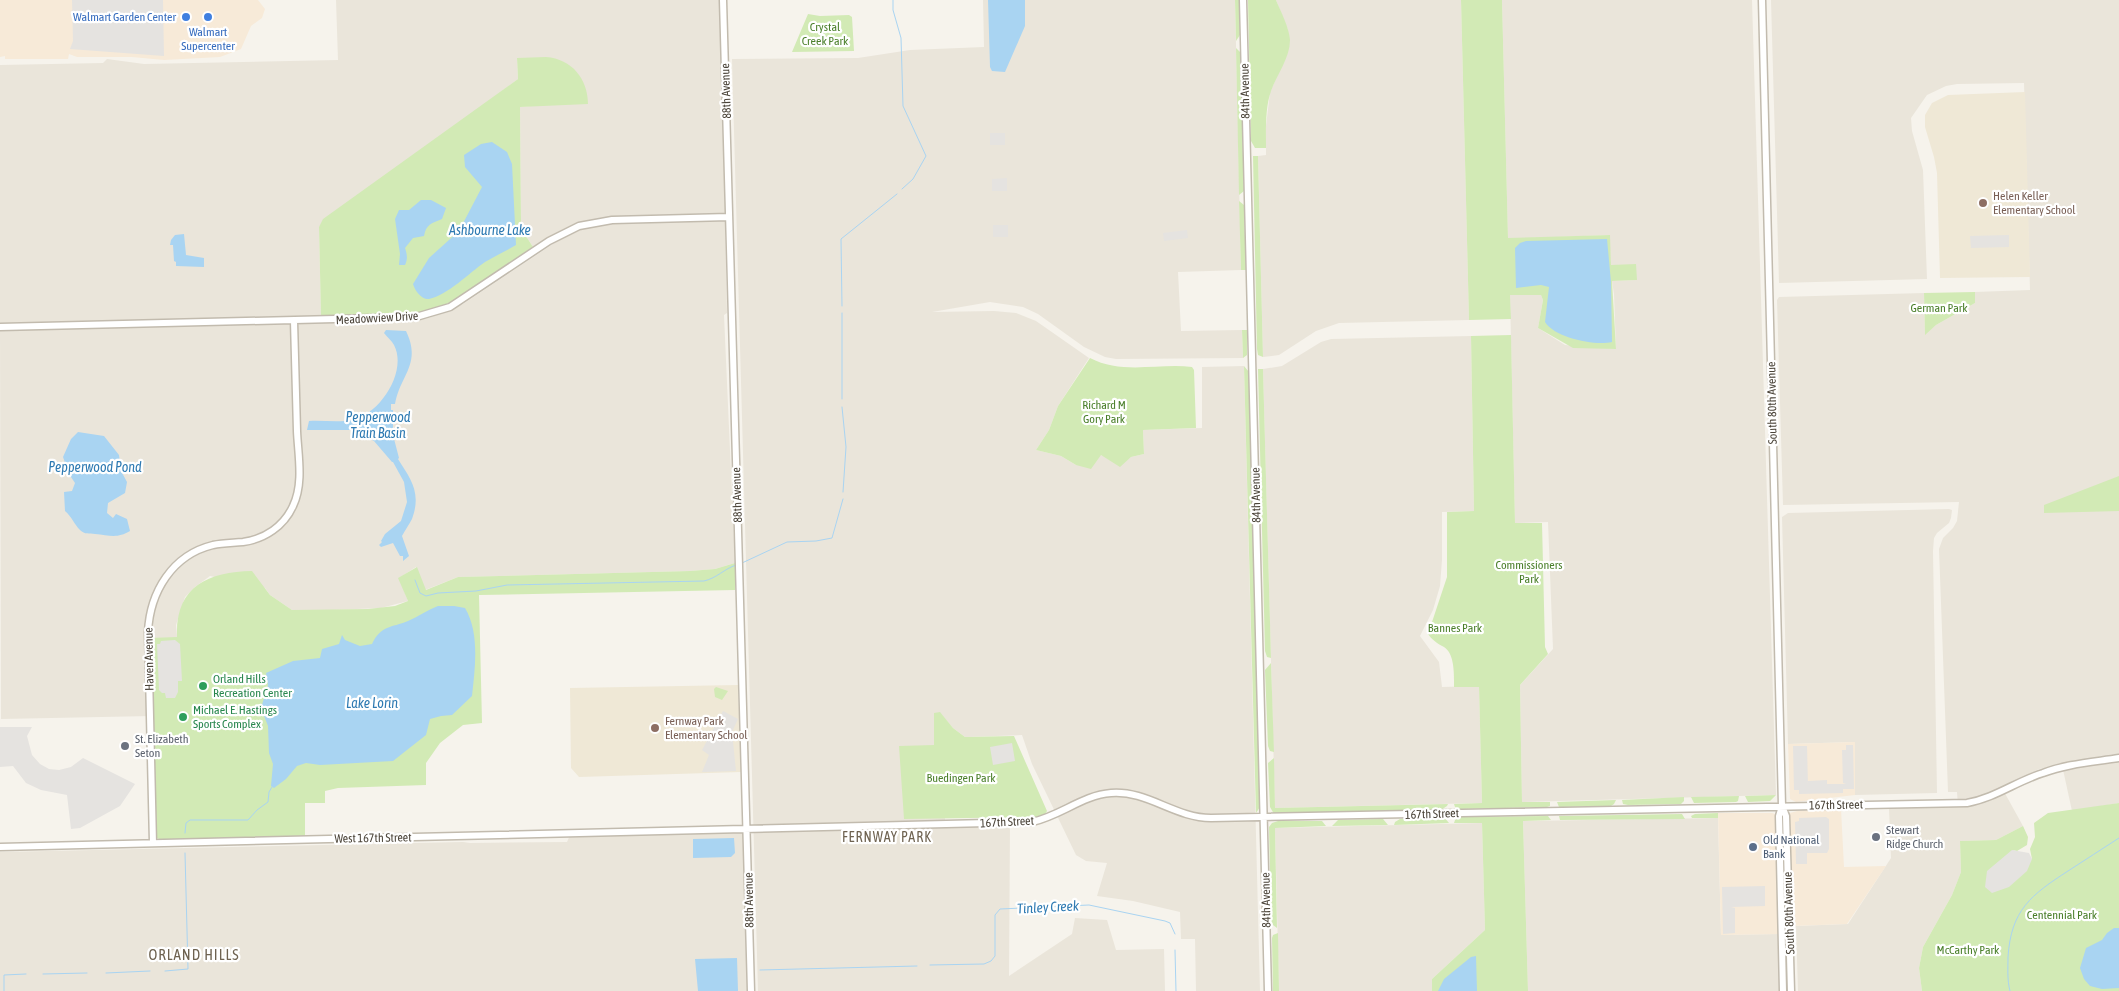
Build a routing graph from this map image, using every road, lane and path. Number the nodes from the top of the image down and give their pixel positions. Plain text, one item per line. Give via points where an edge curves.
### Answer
1 (723, 0) edge
2 (1243, 0) edge
3 (1762, 0) edge
4 (729, 217) junction
5 (294, 321) junction
6 (0, 327) edge
7 (2119, 758) edge
8 (1782, 806) junction
9 (1264, 818) junction
10 (747, 828) junction
11 (153, 843) junction
12 (0, 847) edge
13 (751, 991) edge
14 (1268, 991) edge
15 (1783, 991) edge
16 (1791, 991) edge

1 - 4 street, 88th Avenue
2 - 9 street, 84th Avenue
3 - 8 street, South 80th Avenue
4 - 5 street, Meadowview Drive via 612,220 580,226 549,241 466,297 435,313 399,319
4 - 10 street, 88th Avenue
5 - 6 street, Meadowview Drive
5 - 11 street, Haven Avenue via 299,489 293,506 285,519 266,535 252,541 212,546 189,555 162,582 150,609
7 - 8 street, 167th Street via 2045,772 1983,800
8 - 9 street, 167th Street
8 - 15 street, South 80th Avenue via 1779,816
8 - 16 street, South 80th Avenue via 1786,816
9 - 10 street, 167th Street via 1199,818 1137,795 1112,793 1095,796 1044,820 1032,822
9 - 14 street, 84th Avenue
10 - 11 street, West 167th Street
10 - 13 street, 88th Avenue
11 - 12 street, West 167th Street

